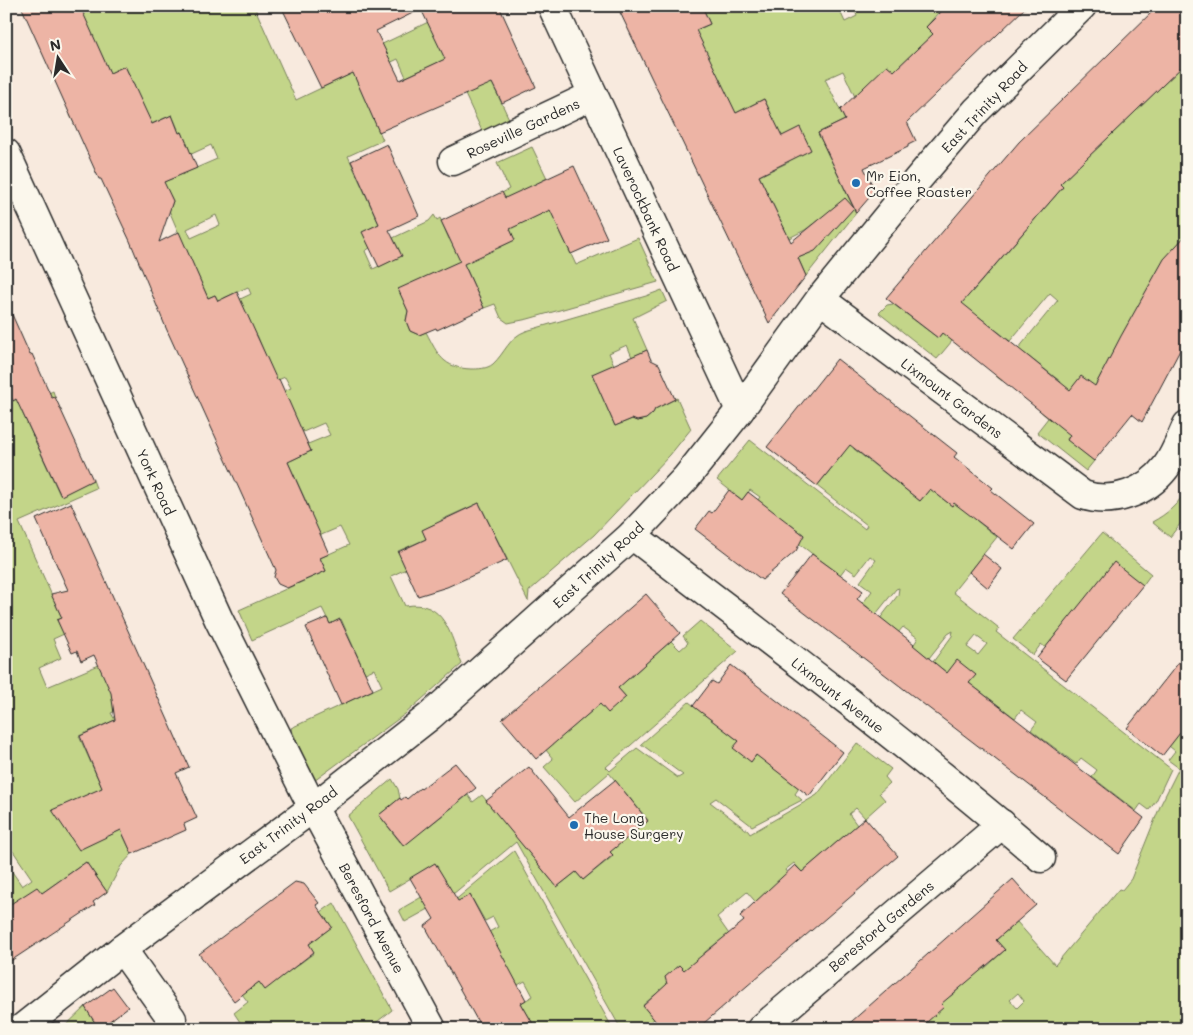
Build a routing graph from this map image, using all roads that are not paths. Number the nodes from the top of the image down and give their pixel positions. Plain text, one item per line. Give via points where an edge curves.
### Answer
1 (552, 6) edge
2 (1082, 6) edge
3 (593, 95) junction
4 (6, 153) edge
5 (453, 162) dead end
6 (820, 299) junction
7 (740, 410) junction
8 (1187, 425) edge
9 (632, 536) junction
10 (314, 807) junction
11 (1002, 824) junction
12 (1041, 858) dead end
13 (122, 949) junction
14 (172, 1020) dead end
15 (22, 1029) edge
16 (432, 1029) edge
17 (761, 1029) edge

1 - 3 street, Laverockbank Road
2 - 6 street, East Trinity Road via 976,111
3 - 5 street, Roseville Gardens
3 - 7 street, Laverockbank Road
4 - 10 street, York Road via 219,620
6 - 7 street, East Trinity Road
6 - 8 street, Lixmount Gardens via 1083,496 1115,498 1145,486 1167,466
7 - 9 street, East Trinity Road via 686,478
9 - 10 street, East Trinity Road via 430,716
9 - 11 street, Lixmount Avenue
10 - 13 street, East Trinity Road
10 - 16 street, Beresford Avenue
11 - 12 street, Lixmount Avenue
11 - 17 street, Beresford Gardens
13 - 14 street
13 - 15 street, East Trinity Road

